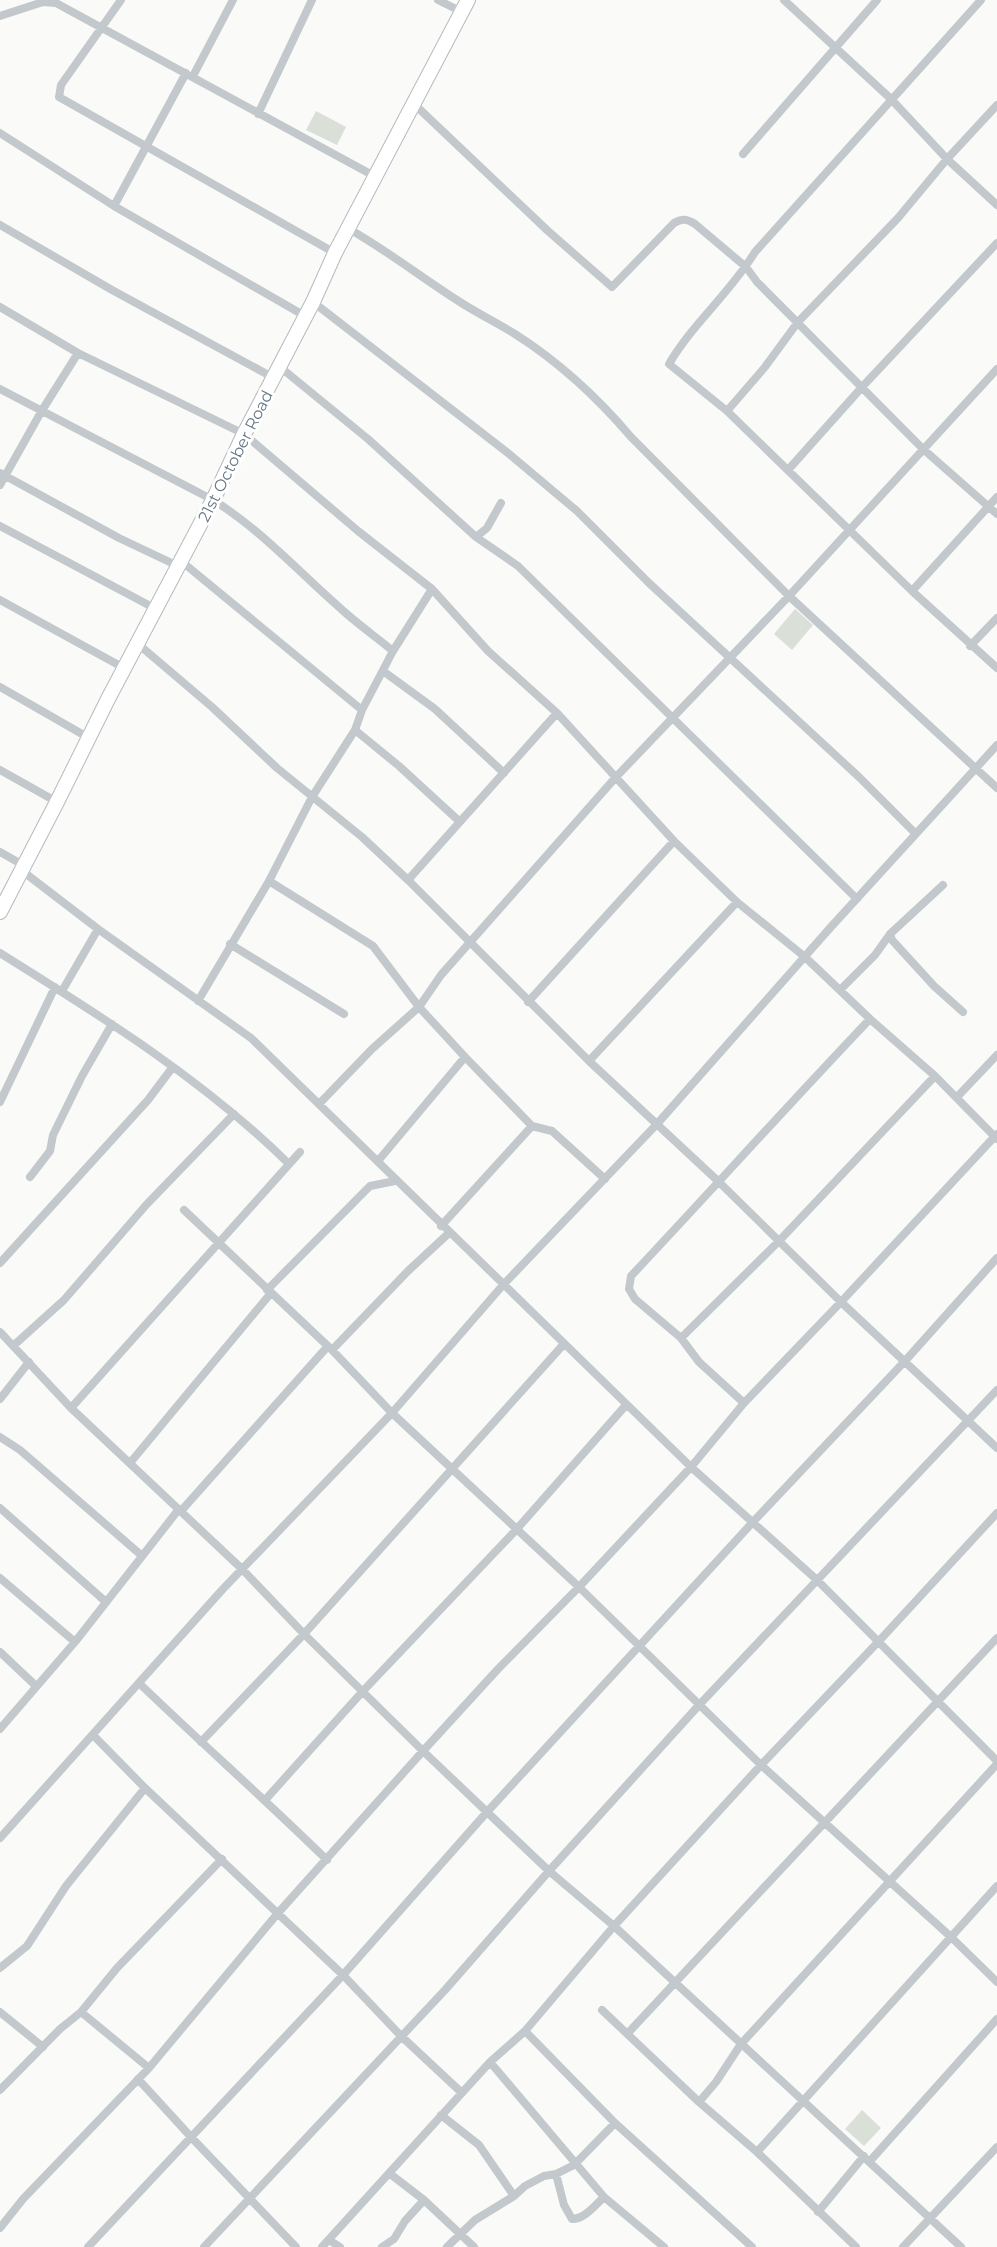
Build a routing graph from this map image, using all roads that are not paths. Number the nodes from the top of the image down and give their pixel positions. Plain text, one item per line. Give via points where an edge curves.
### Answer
1 (121, 0) edge
2 (233, 0) edge
3 (312, 0) edge
4 (438, 0) edge
5 (784, 0) edge
6 (877, 0) edge
7 (981, 0) edge
8 (43, 1) edge
9 (465, 6) edge
10 (0, 16) edge
11 (99, 29) junction
12 (836, 49) junction
13 (190, 74) junction
14 (891, 99) junction
15 (414, 104) junction
16 (997, 105) edge
17 (258, 114) junction
18 (0, 133) edge
19 (147, 147) junction
20 (743, 154) dead end
21 (947, 159) junction
22 (376, 177) junction
23 (114, 206) junction
24 (997, 206) edge
25 (0, 225) edge
26 (349, 229) junction
27 (997, 243) edge
28 (335, 253) junction
29 (746, 267) junction
30 (313, 302) junction
31 (0, 308) edge
32 (305, 316) junction
33 (798, 322) junction
34 (78, 353) junction
35 (997, 369) edge
36 (277, 373) junction
37 (863, 386) junction
38 (0, 389) edge
39 (727, 411) junction
40 (41, 412) junction
41 (244, 434) junction
42 (923, 449) junction
43 (788, 470) junction
44 (2, 474) edge
45 (0, 485) edge
46 (997, 497) edge
47 (213, 500) junction
48 (501, 503) dead end
49 (988, 507) junction
50 (997, 514) edge
51 (0, 526) edge
52 (849, 530) junction
53 (476, 537) junction
54 (179, 564) junction
55 (432, 589) junction
56 (912, 591) junction
57 (789, 596) junction
58 (0, 600) edge
59 (156, 609) junction
60 (997, 618) edge
61 (138, 644) junction
62 (970, 646) junction
63 (393, 651) junction
64 (731, 657) junction
65 (124, 668) junction
66 (997, 668) edge
67 (382, 671) junction
68 (0, 687) edge
69 (362, 710) junction
70 (557, 713) junction
71 (672, 718) junction
72 (355, 730) junction
73 (89, 738) junction
74 (997, 746) edge
75 (0, 770) edge
76 (975, 770) junction
77 (504, 772) junction
78 (616, 777) junction
79 (997, 788) edge
80 (312, 797) junction
81 (57, 802) junction
82 (459, 821) junction
83 (916, 834) junction
84 (674, 841) junction
85 (0, 852) edge
86 (22, 867) junction
87 (269, 880) junction
88 (408, 880) junction
89 (943, 885) dead end
90 (857, 899) junction
91 (737, 902) junction
92 (0, 912) edge
93 (98, 929) junction
94 (890, 934) junction
95 (469, 943) junction
96 (230, 944) junction
97 (0, 953) edge
98 (806, 957) junction
99 (58, 989) junction
100 (840, 990) junction
101 (198, 1001) junction
102 (528, 1002) junction
103 (419, 1007) junction
104 (963, 1012) dead end
105 (344, 1014) dead end
106 (870, 1019) junction
107 (111, 1024) junction
108 (997, 1055) edge
109 (465, 1057) junction
110 (589, 1061) junction
111 (172, 1068) junction
112 (935, 1076) junction
113 (957, 1097) junction
114 (0, 1102) edge
115 (319, 1104) junction
116 (234, 1114) junction
117 (657, 1124) junction
118 (532, 1126) junction
119 (996, 1137) edge
120 (300, 1152) dead end
121 (378, 1161) junction
122 (289, 1164) junction
123 (30, 1177) dead end
124 (605, 1179) junction
125 (396, 1181) junction
126 (719, 1182) junction
127 (184, 1210) dead end
128 (441, 1226) junction
129 (449, 1233) junction
130 (779, 1241) junction
131 (218, 1242) junction
132 (997, 1257) edge
133 (0, 1263) edge
134 (503, 1285) junction
135 (269, 1292) junction
136 (841, 1302) junction
137 (0, 1332) edge
138 (681, 1338) junction
139 (563, 1344) junction
140 (13, 1346) junction
141 (330, 1348) junction
142 (905, 1361) junction
143 (29, 1362) junction
144 (997, 1390) edge
145 (0, 1399) edge
146 (744, 1403) junction
147 (626, 1405) junction
148 (71, 1408) junction
149 (392, 1413) junction
150 (969, 1421) junction
151 (0, 1437) edge
152 (997, 1448) edge
153 (130, 1463) junction
154 (691, 1467) junction
155 (453, 1469) junction
156 (0, 1508) edge
157 (180, 1510) junction
158 (997, 1513) edge
159 (752, 1523) junction
160 (516, 1530) junction
161 (141, 1555) junction
162 (242, 1569) junction
163 (0, 1578) edge
164 (817, 1580) junction
165 (579, 1587) junction
166 (106, 1602) junction
167 (304, 1634) junction
168 (997, 1638) edge
169 (879, 1641) junction
170 (75, 1642) junction
171 (640, 1647) junction
172 (0, 1652) edge
173 (139, 1683) junction
174 (36, 1686) junction
175 (363, 1691) junction
176 (938, 1701) junction
177 (700, 1704) junction
178 (2, 1723) edge
179 (93, 1735) junction
180 (201, 1742) junction
181 (423, 1751) junction
182 (997, 1762) edge
183 (761, 1765) junction
184 (145, 1788) junction
185 (266, 1799) junction
186 (487, 1812) junction
187 (825, 1824) junction
188 (0, 1838) edge
189 (222, 1859) junction
190 (327, 1860) junction
191 (549, 1871) junction
192 (890, 1883) junction
193 (997, 1886) edge
194 (278, 1913) junction
195 (615, 1926) junction
196 (951, 1936) junction
197 (0, 1968) edge
198 (343, 1975) junction
199 (997, 1982) edge
200 (675, 1983) junction
201 (602, 2010) dead end
202 (0, 2012) edge
203 (81, 2012) junction
204 (997, 2019) edge
205 (525, 2031) junction
206 (628, 2033) junction
207 (401, 2036) junction
208 (741, 2044) junction
209 (43, 2047) junction
210 (490, 2062) junction
211 (149, 2068) junction
212 (138, 2079) junction
213 (0, 2090) edge
214 (462, 2092) junction
215 (803, 2100) junction
216 (699, 2102) junction
217 (441, 2115) junction
218 (615, 2123) junction
219 (190, 2137) junction
220 (997, 2147) edge
221 (758, 2152) junction
222 (867, 2159) junction
223 (574, 2164) junction
224 (389, 2173) junction
225 (556, 2174) junction
226 (514, 2196) junction
227 (604, 2197) junction
228 (248, 2198) junction
229 (424, 2200) junction
230 (818, 2212) junction
231 (930, 2217) junction
232 (0, 2228) edge
233 (459, 2233) junction
234 (329, 2240) junction
235 (88, 2247) edge
236 (204, 2247) edge
237 (296, 2247) edge
238 (322, 2247) edge
239 (340, 2247) edge
240 (382, 2247) edge
241 (447, 2247) edge
242 (474, 2247) edge
243 (664, 2247) edge
244 (753, 2247) edge
245 (856, 2247) edge
246 (903, 2247) edge
247 (961, 2247) edge

1 - 11 street
2 - 13 street
3 - 17 street
4 - 9 street
5 - 12 street
6 - 12 street
7 - 14 street
8 - 10 street
8 - 11 street via 56,3
9 - 15 main road, 21st October Road
11 - 13 street
11 - 19 street via 61,85 59,97
12 - 14 street
12 - 20 street
13 - 17 street
13 - 19 street
14 - 21 street
14 - 29 street
15 - 22 main road, 21st October Road
15 - 29 street via 612,287 667,228 682,219 695,224
16 - 21 street
17 - 22 street
18 - 23 street
19 - 23 street
19 - 28 street
21 - 24 street
21 - 33 street via 898,218
22 - 26 main road, 21st October Road
23 - 32 street
25 - 36 street via 112,290
26 - 28 main road, 21st October Road
26 - 57 street via 563,368
27 - 37 street
28 - 30 main road, 21st October Road
29 - 33 street
29 - 39 street via 669,364
30 - 32 main road, 21st October Road
30 - 64 street via 577,511 629,565
31 - 34 street
32 - 36 main road, 21st October Road
33 - 37 street
33 - 39 street
34 - 40 street
34 - 41 street
35 - 42 street
36 - 41 main road, 21st October Road
36 - 53 street via 368,439
37 - 42 street
37 - 43 street
38 - 40 street
39 - 43 street
40 - 44 street
40 - 47 street
41 - 47 main road, 21st October Road
41 - 55 street
42 - 49 street
42 - 52 street
43 - 52 street
44 - 45 street
44 - 54 street via 119,538
46 - 49 street
47 - 54 main road, 21st October Road
47 - 63 street via 231,511
48 - 53 street via 487,528
49 - 50 street
49 - 56 street
51 - 59 street
52 - 56 street
52 - 57 street
53 - 71 street via 518,566
54 - 59 main road, 21st October Road
54 - 69 street
55 - 63 street
55 - 70 street via 488,651
56 - 62 street
57 - 64 street
57 - 76 street
58 - 65 street
59 - 61 main road, 21st October Road
60 - 62 street
61 - 65 main road, 21st October Road
61 - 80 street
62 - 66 street
63 - 67 street
64 - 71 street
64 - 83 street
65 - 73 main road, 21st October Road
67 - 69 street
67 - 77 street via 435,709
68 - 73 street
69 - 72 street
70 - 77 street
70 - 78 street
71 - 78 street
71 - 90 street
72 - 80 street
72 - 82 street
73 - 81 main road, 21st October Road
74 - 76 street
75 - 81 street
76 - 79 street
76 - 83 street
77 - 82 street
78 - 84 street
78 - 95 street
80 - 87 street
80 - 88 street
81 - 86 main road, 21st October Road
82 - 88 street
83 - 90 street
84 - 91 street
84 - 102 street
85 - 86 street
86 - 92 main road, 21st October Road
86 - 93 street
87 - 96 street
87 - 103 street via 373,946
88 - 95 street
89 - 94 street
90 - 98 street
91 - 98 street
91 - 110 street
93 - 99 street
93 - 101 street
94 - 100 street
94 - 104 street via 934,986
95 - 102 street
95 - 103 street
96 - 101 street
96 - 105 street
97 - 99 street
98 - 100 street
98 - 117 street
99 - 107 street
99 - 114 street
100 - 106 street
101 - 115 street via 251,1038
102 - 110 street
103 - 109 street
103 - 115 street
106 - 112 street
106 - 126 street
107 - 111 street
107 - 123 street via 53,1135 50,1151
108 - 113 street
109 - 118 street
109 - 121 street
110 - 117 street
111 - 116 street
111 - 133 street via 148,1100
112 - 113 street
112 - 130 street
113 - 119 street
115 - 121 street
116 - 122 street
116 - 140 street via 147,1204 64,1300
117 - 124 street
117 - 126 street
118 - 124 street via 552,1131
118 - 128 street
119 - 136 street
120 - 122 street
121 - 125 street
122 - 131 street
124 - 134 street
125 - 128 street
125 - 135 street via 369,1186
126 - 130 street
126 - 138 street via 631,1276 629,1288 635,1299
127 - 131 street
128 - 129 street
129 - 134 street
129 - 141 street
130 - 136 street
130 - 138 street
131 - 135 street
131 - 148 street
132 - 142 street
134 - 139 street
134 - 149 street
135 - 141 street
135 - 153 street
136 - 142 street
136 - 146 street
137 - 140 street
138 - 146 street via 699,1362
139 - 147 street
139 - 155 street
140 - 143 street
141 - 149 street
141 - 157 street
142 - 150 street
142 - 159 street
143 - 145 street
143 - 148 street
144 - 150 street
146 - 154 street
147 - 154 street
147 - 160 street
148 - 153 street
149 - 155 street
149 - 162 street
150 - 152 street
150 - 164 street
151 - 161 street
153 - 157 street
154 - 159 street
154 - 165 street
155 - 160 street
155 - 167 street
156 - 166 street
157 - 161 street
157 - 162 street
158 - 169 street
159 - 164 street
159 - 171 street
160 - 165 street
160 - 175 street
161 - 166 street
162 - 167 street
162 - 173 street
163 - 170 street
164 - 169 street
164 - 177 street
165 - 171 street
165 - 181 street
166 - 170 street
167 - 175 street
167 - 180 street
168 - 176 street
169 - 176 street
169 - 183 street
170 - 174 street
171 - 177 street
171 - 186 street
172 - 174 street
173 - 179 street
173 - 180 street
174 - 178 street
175 - 181 street
175 - 185 street
176 - 182 street
176 - 187 street
177 - 183 street
177 - 191 street
179 - 184 street
179 - 188 street
180 - 185 street
181 - 186 street
181 - 190 street
182 - 192 street
183 - 187 street
183 - 195 street
184 - 189 street
184 - 197 street via 66,1886 27,1946
185 - 190 street
186 - 191 street
186 - 198 street
187 - 192 street
187 - 200 street
189 - 194 street
189 - 203 street via 117,1968
190 - 194 street
191 - 195 street
191 - 207 street
192 - 196 street
192 - 208 street
193 - 196 street
194 - 198 street
194 - 211 street
195 - 200 street
195 - 205 street
196 - 199 street
196 - 215 street
198 - 207 street
198 - 219 street
200 - 206 street
200 - 208 street
201 - 206 street
202 - 209 street
203 - 209 street
203 - 211 street
204 - 222 street
205 - 210 street
205 - 218 street
206 - 216 street
207 - 214 street
207 - 228 street
208 - 215 street
208 - 216 street
209 - 213 street
210 - 214 street
210 - 223 street
211 - 212 street
212 - 219 street
212 - 232 street
214 - 217 street
215 - 221 street
215 - 222 street
216 - 221 street
217 - 224 street
217 - 226 street via 479,2145
218 - 223 street
218 - 244 street
219 - 228 street
219 - 235 street
220 - 231 street
221 - 230 street
222 - 230 street
222 - 231 street
223 - 225 street
223 - 227 street
224 - 229 street
224 - 234 street
225 - 226 street via 544,2176
225 - 227 street via 572,2219 584,2216
226 - 233 street
227 - 243 street
228 - 236 street
228 - 237 street
229 - 233 street
229 - 240 street via 394,2239
230 - 245 street
231 - 246 street
231 - 247 street
233 - 241 street
233 - 242 street
234 - 238 street
234 - 239 street

